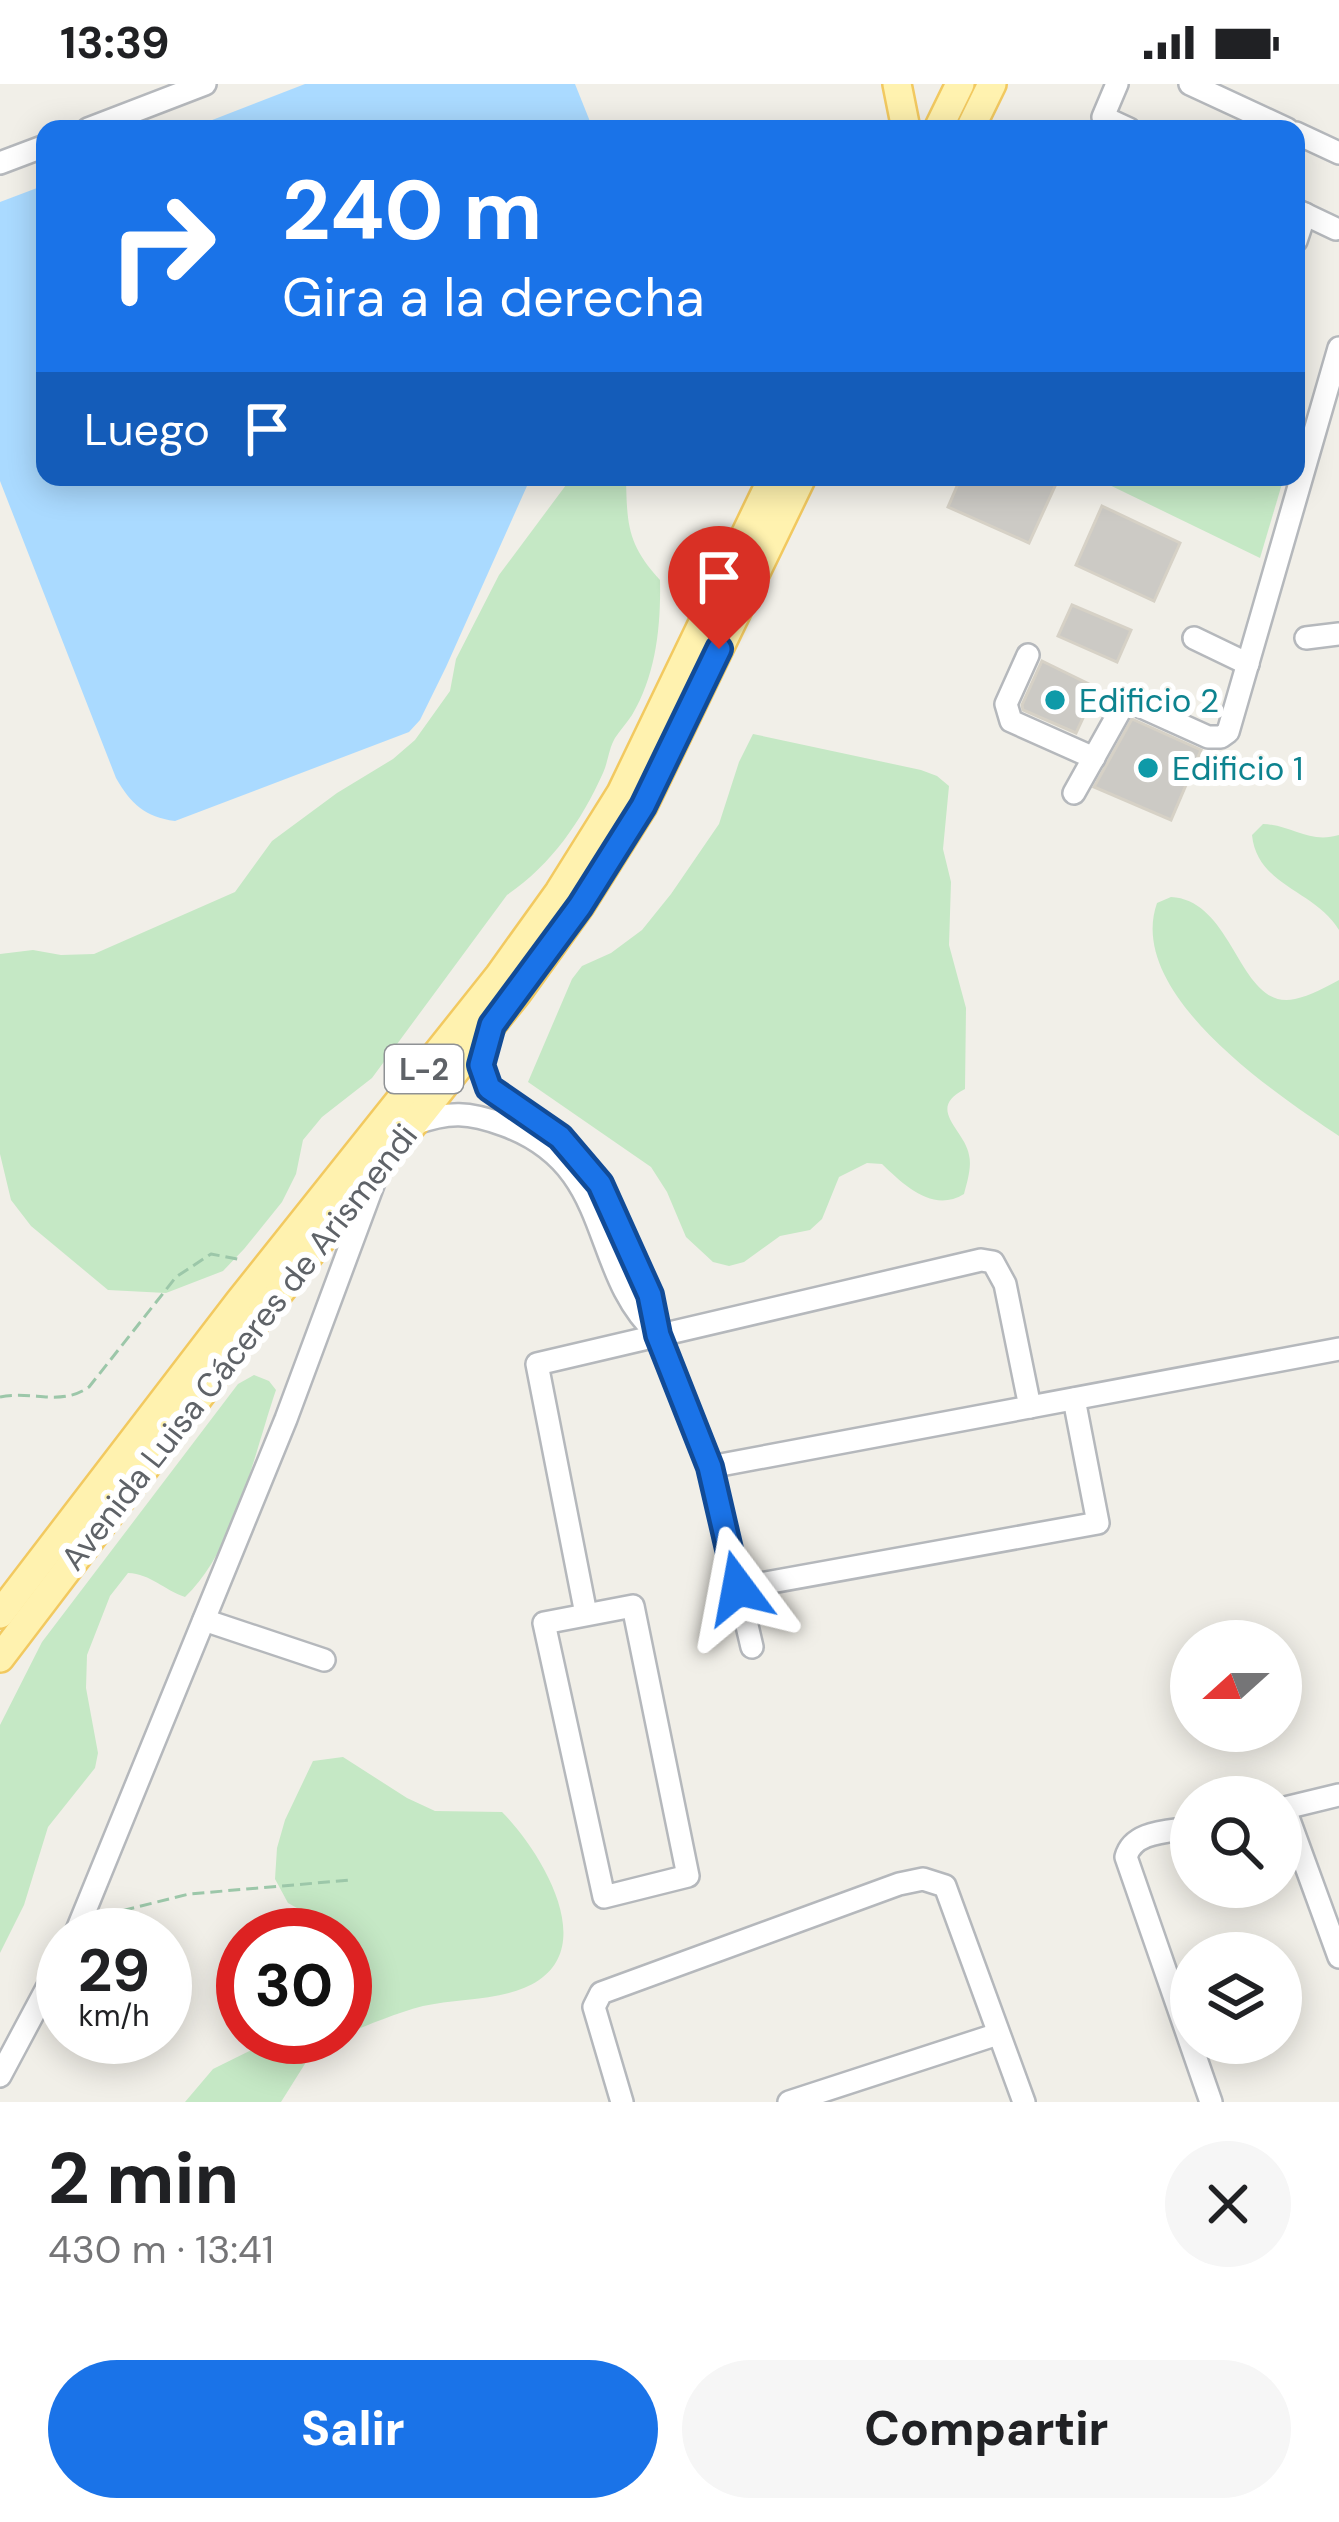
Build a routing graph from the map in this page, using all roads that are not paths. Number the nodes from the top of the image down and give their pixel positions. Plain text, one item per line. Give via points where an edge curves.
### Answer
1 (205, 84) edge
2 (897, 84) edge
3 (959, 84) edge
4 (994, 84) edge
5 (1117, 84) edge
6 (1190, 84) edge
7 (111, 120) edge
8 (904, 120) edge
9 (942, 120) edge
10 (975, 120) edge
11 (1101, 120) edge
12 (1271, 120) edge
13 (1305, 137) edge
14 (36, 149) edge
15 (1339, 153) edge
16 (0, 163) edge
17 (1305, 214) edge
18 (1336, 229) edge
19 (1339, 348) edge
20 (1305, 466) edge
21 (768, 486) edge
22 (798, 486) edge
23 (1299, 486) edge
24 (1339, 634) edge
25 (1194, 638) dead end
26 (1306, 638) dead end
27 (1028, 655) dead end
28 (1248, 664) junction
29 (1094, 758) junction
30 (1074, 793) dead end
31 (492, 1025) junction
32 (413, 1124) junction
33 (575, 1165) junction
34 (380, 1166) junction
35 (658, 1335) junction
36 (1339, 1349) edge
37 (1074, 1399) junction
38 (1030, 1407) junction
39 (710, 1467) junction
40 (738, 1588) junction
41 (0, 1614) edge
42 (586, 1614) junction
43 (204, 1620) junction
44 (752, 1647) dead end
45 (0, 1658) edge
46 (324, 1660) dead end
47 (1339, 1795) edge
48 (1302, 1804) edge
49 (1170, 1832) edge
50 (1302, 1859) edge
51 (86, 1908) edge
52 (1339, 1957) edge
53 (36, 2009) edge
54 (998, 2034) junction
55 (0, 2076) edge
56 (622, 2102) edge
57 (789, 2102) edge
58 (1024, 2102) edge
59 (1211, 2102) edge

1 - 7 street
2 - 8 main road
3 - 9 main road
4 - 10 main road
5 - 11 street
6 - 12 street
13 - 15 street
14 - 16 street
17 - 18 street
19 - 20 street
21 - 41 main road, Avenida Luisa Cáceres de Arismendi / L-2 via 583,856
22 - 31 main road, Avenida Luisa Cáceres de Arismendi / L-2 via 643,806
23 - 28 street
24 - 26 street
25 - 28 street
27 - 29 street via 1006,704 1011,721
28 - 29 street via 1221,737 1126,700
29 - 30 street
31 - 32 main road, Avenida Luisa Cáceres de Arismendi / L-2
31 - 33 street via 481,1065 489,1088 560,1137
32 - 33 street via 470,1113
32 - 34 main road, Avenida Luisa Cáceres de Arismendi / L-2
33 - 35 street via 600,1184 631,1276 650,1295
34 - 43 street, L-2
34 - 45 main road, Avenida Luisa Cáceres de Arismendi / L-2
35 - 38 street via 993,1262 1005,1284
35 - 39 street
35 - 42 street via 537,1364
36 - 37 street
37 - 38 street
37 - 40 street via 1099,1523
38 - 39 street
39 - 40 street
40 - 44 street
42 - 42 street via 544,1623 604,1897 688,1876 633,1606
43 - 46 street
43 - 51 street, L-2
47 - 48 street
49 - 59 street via 1138,1838 1126,1857
50 - 52 street
53 - 55 street
54 - 56 street via 945,1886 898,1884 601,1993 594,2007
54 - 57 street
54 - 58 street

